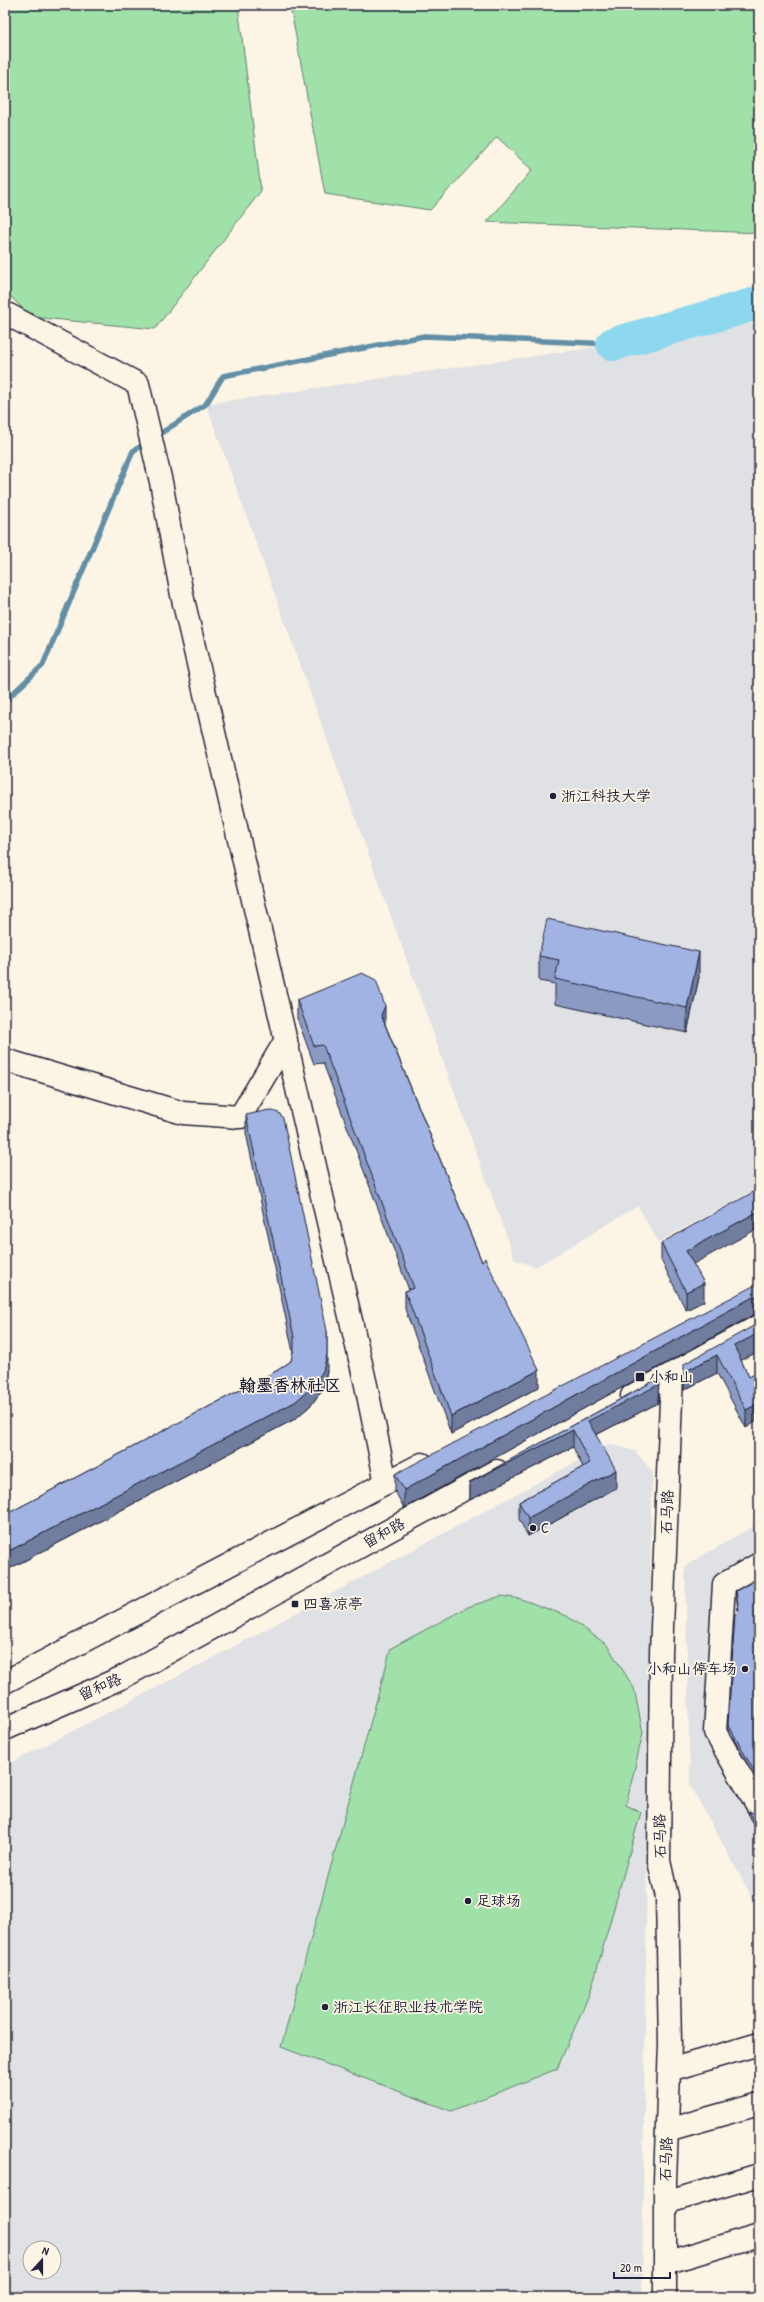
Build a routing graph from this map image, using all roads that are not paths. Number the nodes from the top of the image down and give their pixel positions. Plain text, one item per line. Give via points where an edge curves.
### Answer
1 (5, 312) edge
2 (286, 1040) junction
3 (5, 1060) edge
4 (759, 1326) edge
5 (672, 1374) junction
6 (616, 1405) edge
7 (443, 1453) edge
8 (511, 1463) edge
9 (386, 1483) junction
10 (759, 1564) edge
11 (5, 1682) edge
12 (5, 1729) edge
13 (759, 1808) edge
14 (759, 2044) edge
15 (669, 2070) junction
16 (759, 2104) edge
17 (667, 2130) junction
18 (759, 2175) edge
19 (665, 2203) junction
20 (759, 2235) edge
21 (665, 2263) junction
22 (665, 2297) edge

1 - 2 street via 138,384 161,482 182,595
2 - 3 street via 240,1117 183,1113
2 - 9 street
4 - 5 street
5 - 6 street
5 - 15 street, 石马路 via 661,1653 659,1860 667,1897
7 - 9 street
8 - 12 street, 留和路 via 123,1677
9 - 11 street
10 - 13 street via 724,1584 714,1732
14 - 15 street
15 - 17 street, 石马路
16 - 17 street
17 - 19 street, 石马路
18 - 19 street
19 - 21 street, 石马路
20 - 21 street
21 - 22 street, 石马路

